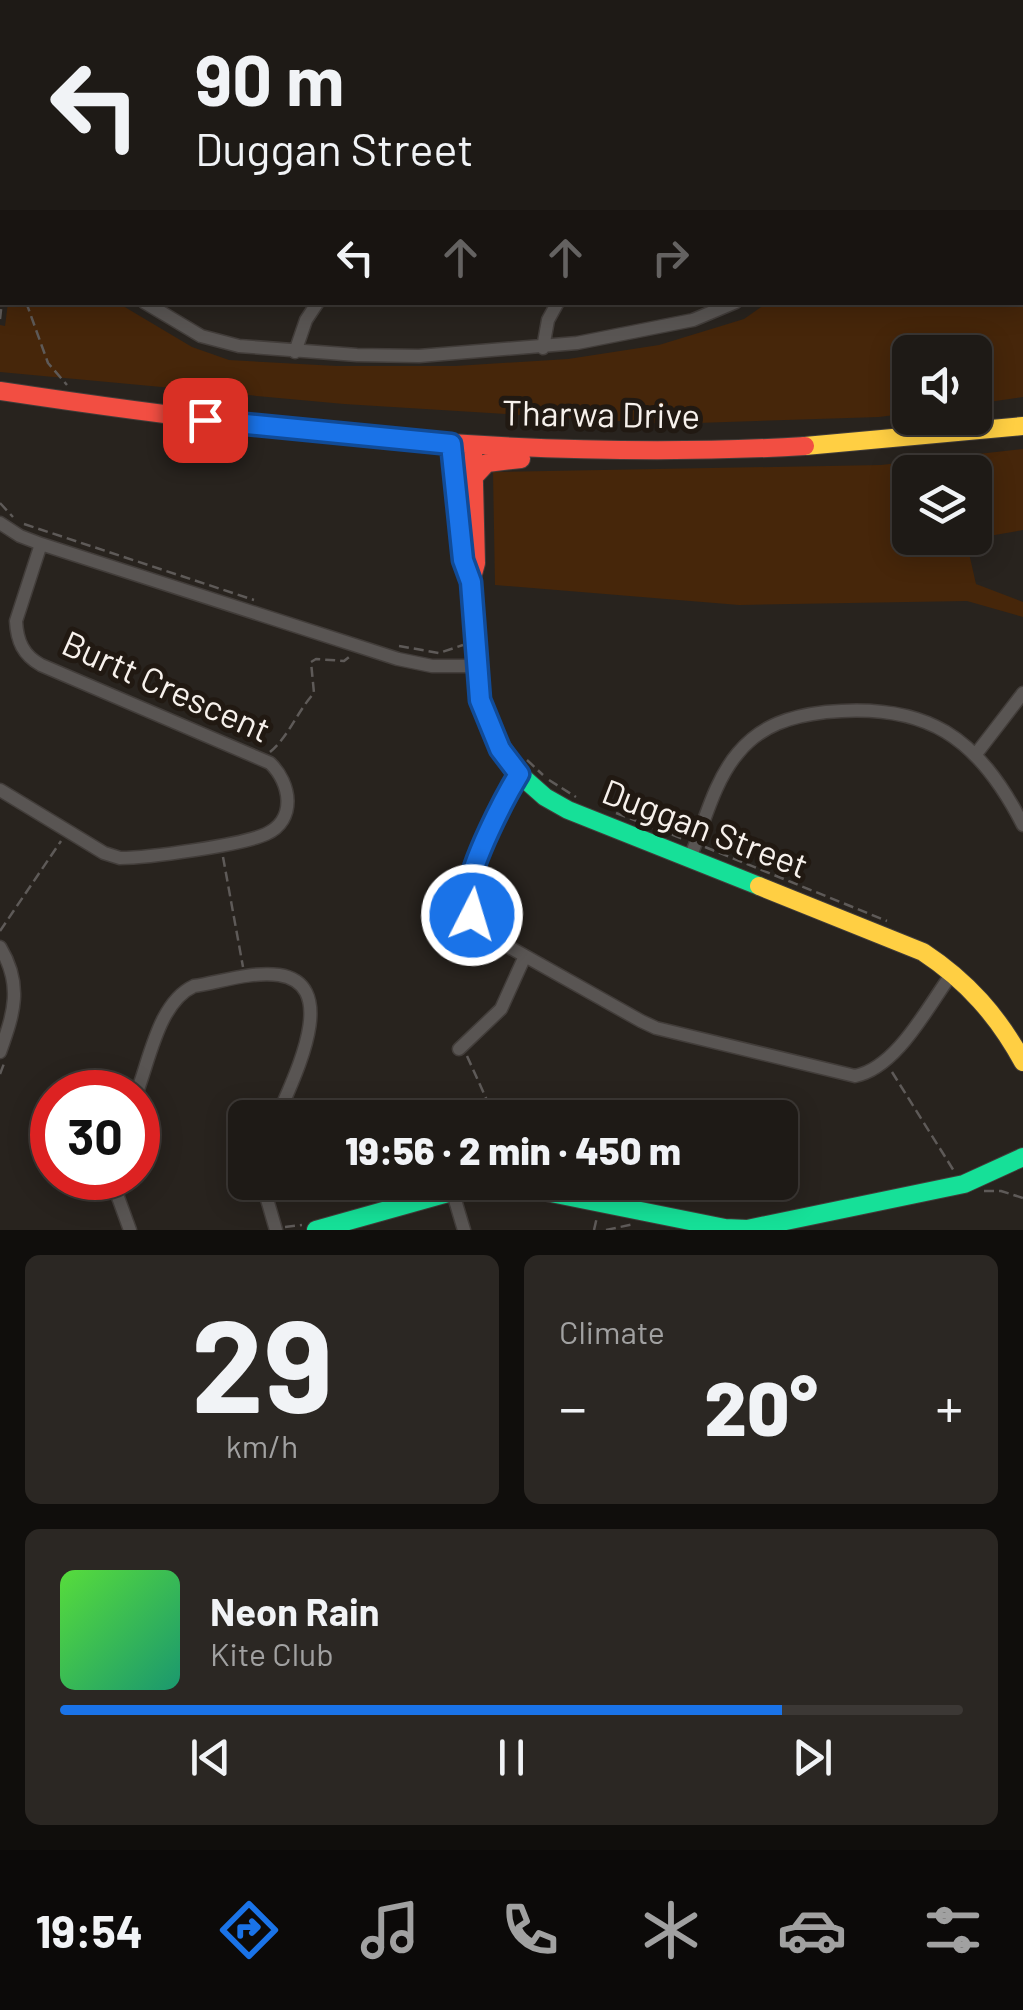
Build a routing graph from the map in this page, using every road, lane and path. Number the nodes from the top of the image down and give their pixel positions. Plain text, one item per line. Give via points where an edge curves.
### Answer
1 (27, 305) edge
2 (148, 305) edge
3 (316, 305) edge
4 (556, 305) edge
5 (729, 305) edge
6 (542, 348) junction
7 (295, 352) junction
8 (75, 390) dead end
9 (1, 391) edge
10 (1023, 426) edge
11 (451, 444) junction
12 (473, 445) junction
13 (606, 448) junction
14 (474, 477) junction
15 (0, 504) edge
16 (0, 523) edge
17 (41, 544) junction
18 (471, 582) junction
19 (262, 604) dead end
20 (386, 644) dead end
21 (353, 645) junction
22 (475, 645) junction
23 (476, 666) junction
24 (1023, 693) edge
25 (277, 746) dead end
26 (976, 754) junction
27 (522, 766) junction
28 (0, 790) edge
29 (580, 799) dead end
30 (613, 812) dead end
31 (1023, 825) edge
32 (68, 831) junction
33 (693, 851) junction
34 (224, 860) dead end
35 (894, 924) dead end
36 (0, 931) edge
37 (0, 947) edge
38 (525, 956) junction
39 (242, 964) dead end
40 (953, 972) junction
41 (1017, 1035) edge
42 (458, 1048) dead end
43 (0, 1052) edge
44 (1023, 1062) edge
45 (885, 1063) junction
46 (472, 1065) dead end
47 (145, 1070) edge
48 (284, 1100) edge
49 (487, 1100) edge
50 (1023, 1157) edge
51 (958, 1177) dead end
52 (119, 1200) edge
53 (267, 1200) edge
54 (418, 1200) edge
55 (455, 1200) edge
56 (586, 1200) edge
57 (782, 1227) edge
58 (130, 1230) edge
59 (276, 1230) edge
60 (316, 1230) edge
61 (464, 1230) edge

1 - 8 path via 48,362
2 - 7 street via 213,341
3 - 7 street
4 - 6 street
5 - 6 street via 694,320
6 - 7 street via 419,356
9 - 11 street, Tharwa Drive
10 - 13 street, Tharwa Drive via 799,446
11 - 12 street, Tharwa Drive
11 - 18 street, Duggan Street
12 - 13 street, Tharwa Drive
12 - 14 street, Duggan Street
13 - 14 street via 580,457 498,460
14 - 18 street, Duggan Street
15 - 19 path via 31,527
16 - 17 street
17 - 21 street
17 - 32 street, Burtt Crescent via 16,622 25,653 270,764 288,792 278,824 254,838 120,858
18 - 22 street, Duggan Street
20 - 22 path via 439,653
21 - 23 street via 409,662
21 - 25 path via 344,661 311,662 314,694
22 - 23 street, Duggan Street
23 - 27 street, Duggan Street via 488,725
24 - 26 street
26 - 31 street
26 - 33 street via 931,724 879,710 780,721 736,754
27 - 29 path
27 - 33 street, Duggan Street via 545,797 568,810
27 - 38 street via 468,899 480,928
28 - 32 street, Burtt Crescent
30 - 33 path
32 - 36 path
33 - 35 path
33 - 40 street, Duggan Street via 907,944
34 - 39 path
37 - 43 street via 16,992
38 - 42 street via 500,1009
38 - 45 street via 656,1028 847,1076
40 - 41 street, Duggan Street
40 - 45 street
41 - 44 street, Duggan Street
45 - 51 path
46 - 49 path
47 - 48 street via 170,1004 182,991 280,975 304,989 313,1015
50 - 57 street via 964,1184
52 - 58 street
53 - 59 street
54 - 60 street
55 - 61 street
56 - 57 street via 725,1228

